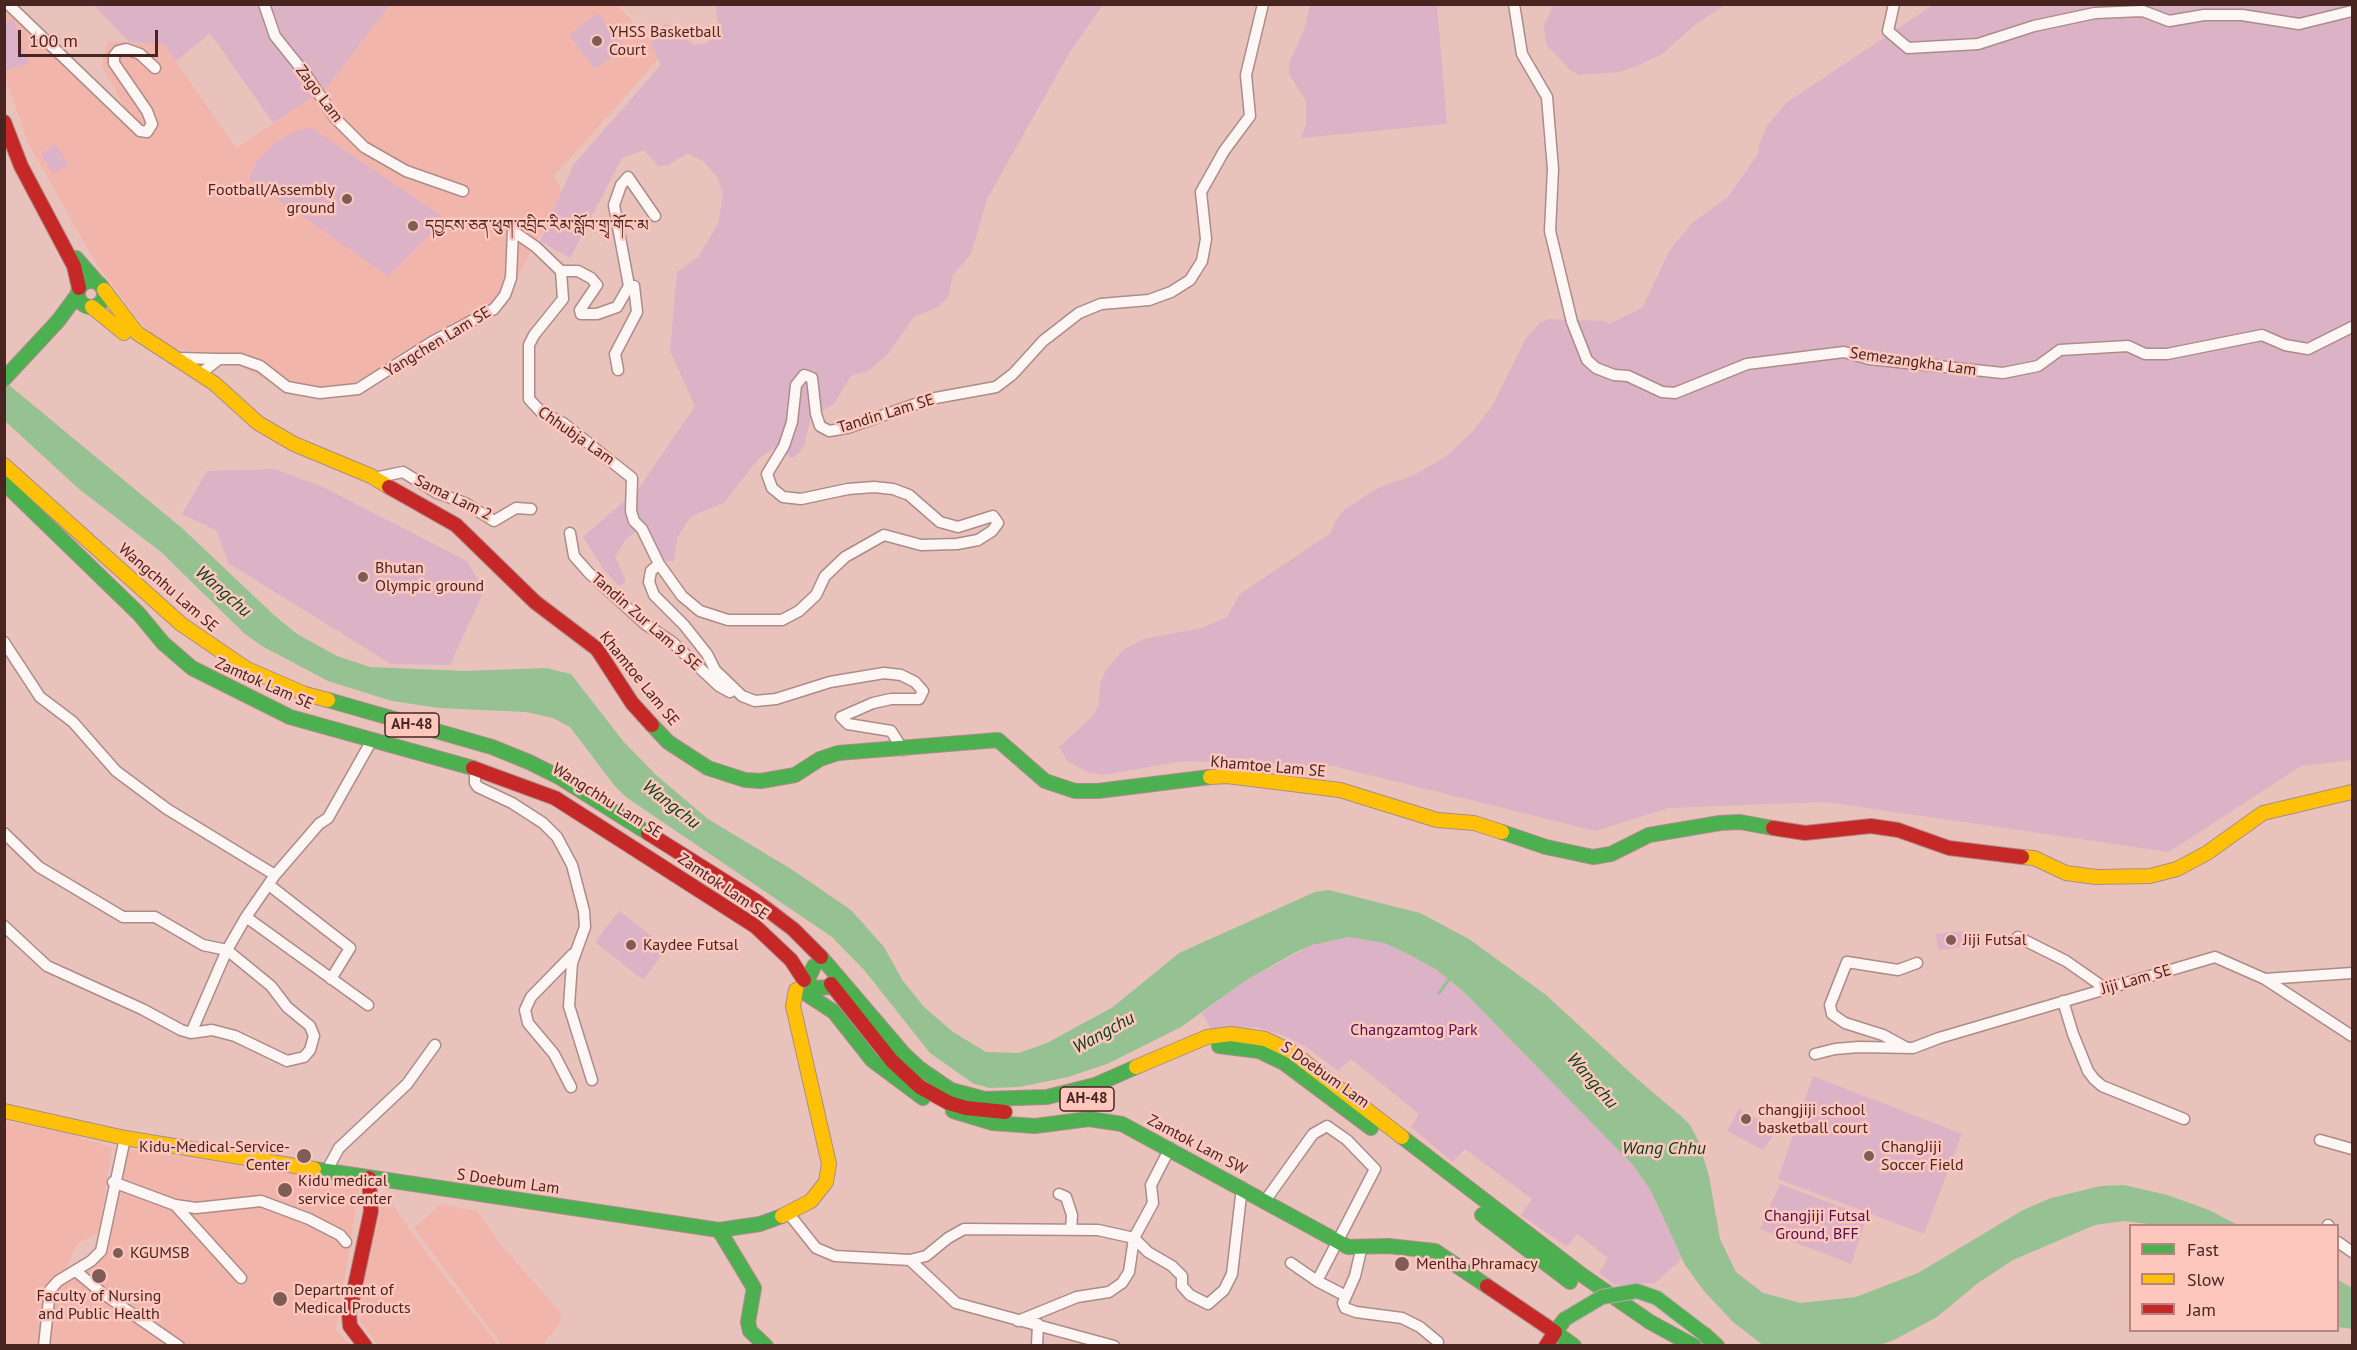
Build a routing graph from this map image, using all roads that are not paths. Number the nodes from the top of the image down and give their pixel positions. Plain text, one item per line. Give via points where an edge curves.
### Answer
1 (8, 4) edge
2 (264, 4) edge
3 (1263, 4) edge
4 (1514, 4) edge
5 (1894, 4) edge
6 (2352, 11) edge
7 (155, 68) dead end
8 (4, 122) edge
9 (463, 191) dead end
10 (655, 216) dead end
11 (56, 232) junction
12 (561, 271) junction
13 (100, 286) junction
14 (630, 286) junction
15 (78, 291) junction
16 (89, 307) junction
17 (58, 321) junction
18 (2352, 327) edge
19 (175, 358) junction
20 (219, 358) junction
21 (618, 370) dead end
22 (200, 374) junction
23 (4, 379) edge
24 (4, 465) edge
25 (4, 476) edge
26 (374, 478) junction
27 (4, 483) edge
28 (531, 509) dead end
29 (570, 533) dead end
30 (659, 564) junction
31 (4, 642) edge
32 (742, 696) junction
33 (372, 740) junction
34 (903, 750) junction
35 (475, 769) junction
36 (2352, 792) edge
37 (4, 833) edge
38 (275, 875) junction
39 (269, 885) junction
40 (246, 917) junction
41 (4, 926) edge
42 (2018, 937) dead end
43 (227, 950) junction
44 (576, 952) junction
45 (1917, 963) dead end
46 (814, 966) junction
47 (834, 970) joint
48 (2352, 973) edge
49 (331, 979) junction
50 (2265, 979) junction
51 (834, 987) junction
52 (805, 989) junction
53 (2106, 989) junction
54 (2063, 1001) junction
55 (368, 1005) dead end
56 (870, 1024) junction
57 (191, 1033) junction
58 (2352, 1036) edge
59 (435, 1045) dead end
60 (1906, 1047) junction
61 (1815, 1054) dead end
62 (592, 1080) dead end
63 (571, 1087) dead end
64 (4, 1111) edge
65 (2184, 1119) dead end
66 (125, 1138) junction
67 (2320, 1140) dead end
68 (1170, 1148) junction
69 (2352, 1149) edge
70 (327, 1170) junction
71 (369, 1178) junction
72 (113, 1182) junction
73 (1242, 1187) junction
74 (1059, 1194) dead end
75 (1265, 1201) junction
76 (175, 1205) junction
77 (789, 1214) junction
78 (719, 1230) junction
79 (1071, 1230) junction
80 (1134, 1238) junction
81 (346, 1242) dead end
82 (1337, 1242) junction
83 (2339, 1243) edge
84 (1362, 1246) junction
85 (2352, 1252) edge
86 (910, 1260) junction
87 (1291, 1263) dead end
88 (77, 1272) junction
89 (241, 1278) dead end
90 (1317, 1281) junction
91 (1346, 1296) junction
92 (1018, 1321) junction
93 (1038, 1324) junction
94 (1565, 1341) edge
95 (1438, 1342) dead end
96 (44, 1346) edge
97 (179, 1346) edge
98 (365, 1346) edge
99 (766, 1346) edge
100 (1037, 1346) edge
101 (1114, 1346) edge
102 (1546, 1346) edge
103 (1674, 1346) edge
104 (1694, 1346) edge
105 (1717, 1346) edge

1 - 7 street via 141,131 147,132 152,124 114,63 114,56 126,49 140,54
2 - 9 street, Zago Lam via 275,36 334,118 364,147 406,171
3 - 30 street, Tandin Lam SE via 1246,75 1250,116 1201,192 1206,239 1203,261 1190,280 1149,300 1101,304 1079,313 1043,341 1014,374 996,387 930,399 847,428 829,431 820,426 812,378 804,375 796,386 792,422 784,446 767,474 772,488 783,497 801,499 874,487 893,489 909,495 940,522 958,527 993,516 998,523 992,531 978,540 957,544 921,545 884,535 845,557 825,576 816,595 782,620 728,620 700,611 667,579
4 - 18 street, Semezangkha Lam via 1522,54 1547,97 1553,169 1550,231 1572,322 1587,360 1614,375 1628,376 1662,392 1675,393 1748,364 1844,352 1869,359 2003,373 2038,366 2060,350 2128,346 2145,354 2167,354 2262,335 2284,345 2308,349
5 - 6 street via 1888,31 1908,48 1978,44 2034,26 2095,13 2143,11 2169,21 2204,15 2242,15 2299,24
8 - 11 main road, Khamtoe Lam SE via 21,166
10 - 14 street via 628,177 615,205
11 - 13 main road, Khamtoe Lam SE
11 - 15 main road, Khamtoe Lam SE via 77,274
12 - 14 street via 578,272 597,285 581,314 597,314 617,307
12 - 20 street, Yangchen Lam SE via 513,231 511,278 495,309 432,342 368,384 347,391 320,393 287,387 268,371 240,359
12 - 30 street, Chhubja Lam via 563,299 529,345 529,399 540,412 563,423 632,478 634,521
13 - 15 main road via 89,281
13 - 16 main road via 102,301
13 - 19 main road, Khamtoe Lam SE via 137,333
14 - 21 street via 634,286 637,312 615,354
15 - 16 main road via 80,302
15 - 17 main road
16 - 17 main road
16 - 22 main road, Khamtoe Lam SE via 160,361
17 - 23 main road
19 - 20 street
19 - 22 main road, Khamtoe Lam SE
20 - 22 street
22 - 26 main road, Khamtoe Lam SE via 258,423 294,444
24 - 47 main road, Wangchhu Lam SE / AH-48 via 181,624 239,664 305,694 492,747 545,769 756,902 793,929
25 - 46 main road, Wangchhu Lam SE / AH-48 via 151,611 215,662 299,704 509,765 538,777 770,925
26 - 28 street, Sama Lam 2 via 403,472 494,521 516,508
26 - 34 main road, Khamtoe Lam SE via 456,525 536,602 597,649 652,727 684,755 708,768 761,781 795,775 830,754
27 - 33 main road, Zamtok Lam SE via 192,668 290,717
29 - 32 street, Tandin Zur Lam 9 SE via 574,556 589,573 645,624 694,660 719,686
30 - 32 street via 651,572 649,582 654,595 698,642 715,670
31 - 38 street via 40,697 73,722 116,771 167,809
32 - 34 street via 755,701 776,699 830,682 884,673 901,675 915,682 923,692 919,699 873,703 841,717 848,724 891,731
33 - 35 main road, Zamtok Lam SE
33 - 38 street via 328,818
34 - 36 main road, Khamtoe Lam SE via 998,740 1045,781 1075,791 1227,776 1340,790 1437,820 1474,823 1546,847 1593,857 1611,854 1649,835 1720,823 1740,822 1805,833 1871,826 1898,830 1949,848 2034,858 2066,873 2096,877 2150,876 2177,869 2263,813
35 - 44 street via 478,787 543,823 566,852 584,911 585,927
35 - 52 main road, Zamtok Lam SE via 555,798 755,926 791,960
37 - 43 street via 39,867 123,917 155,917 204,945
38 - 39 street
39 - 40 street
39 - 49 street via 350,948
40 - 43 street
40 - 49 street
41 - 57 street via 47,966
42 - 53 street via 2066,961
43 - 57 street
43 - 57 street via 271,986 309,1026 314,1036 310,1050 287,1061 235,1035 212,1030
44 - 62 street via 569,1005
44 - 63 street via 531,997 525,1010 528,1023 554,1054
45 - 60 street via 1898,970 1847,962 1830,1005 1832,1014 1845,1023
46 - 51 main road, S Doebum Lam / AH-48
46 - 52 main road, S Doebum Lam
47 - 56 main road, S Doebum Lam / AH-48
48 - 50 street
49 - 55 street
50 - 53 street, Jiji Lam SE via 2215,957
50 - 58 street, Jiji Lam SE
51 - 52 main road
51 - 56 main road, S Doebum Lam / AH-48
52 - 68 main road, Zamtok Lam SW via 828,1006 872,1060 924,1099 949,1110 993,1123 1035,1126 1089,1119 1122,1124
52 - 77 main road, S Doebum Lam via 796,1015 829,1164 820,1192
53 - 54 street, Jiji Lam SE
54 - 60 street, Jiji Lam SE
54 - 65 street via 2094,1079 2102,1086
56 - 103 main road, S Doebum Lam / AH-48 via 892,1061 920,1087 949,1103 982,1112 1024,1111 1084,1100 1195,1053 1222,1046 1243,1047 1271,1056 1573,1284
56 - 104 main road, S Doebum Lam / AH-48 via 959,1094 1000,1100 1073,1092 1126,1073 1192,1042 1219,1035 1265,1039 1301,1058 1582,1275 1650,1322
59 - 70 street via 407,1084 339,1149
60 - 61 street, Jiji Lam SE via 1835,1049
64 - 66 main road, S Doebum Lam
66 - 70 main road, S Doebum Lam
66 - 72 street
67 - 69 street
68 - 73 main road, Zamtok Lam SW
68 - 80 street via 1151,1185 1153,1203
70 - 71 main road, S Doebum Lam
71 - 78 main road, S Doebum Lam
71 - 98 main road via 370,1211 349,1314 350,1326
72 - 76 street
72 - 88 street via 101,1251
73 - 75 main road, Zamtok Lam SW
73 - 80 street via 1232,1274 1224,1290 1208,1304 1190,1295 1182,1286 1182,1276
74 - 79 street via 1066,1197 1072,1215
75 - 82 main road, Zamtok Lam SW
75 - 82 street via 1313,1134 1327,1126 1375,1169
76 - 81 street via 213,1208 261,1202 309,1219
76 - 89 street
77 - 78 main road, S Doebum Lam via 760,1224
77 - 86 street via 816,1248 835,1256
78 - 99 main road via 754,1288 748,1322 750,1331
79 - 80 street via 1098,1230
79 - 86 street via 964,1229 926,1256
80 - 92 street via 1129,1272 1116,1289 1077,1297
82 - 84 main road, Zamtok Lam SW via 1348,1247
82 - 90 street
83 - 85 street
84 - 91 street
84 - 94 main road, Zamtok Lam SW via 1435,1251
86 - 92 street via 956,1303
87 - 90 street
88 - 96 street via 58,1281 50,1290
88 - 97 street
90 - 91 street
91 - 95 street via 1345,1308 1402,1317
92 - 93 street
93 - 100 street
93 - 101 street
94 - 102 main road
94 - 105 main road, bridge via 1565,1319 1602,1297 1637,1291 1657,1298

